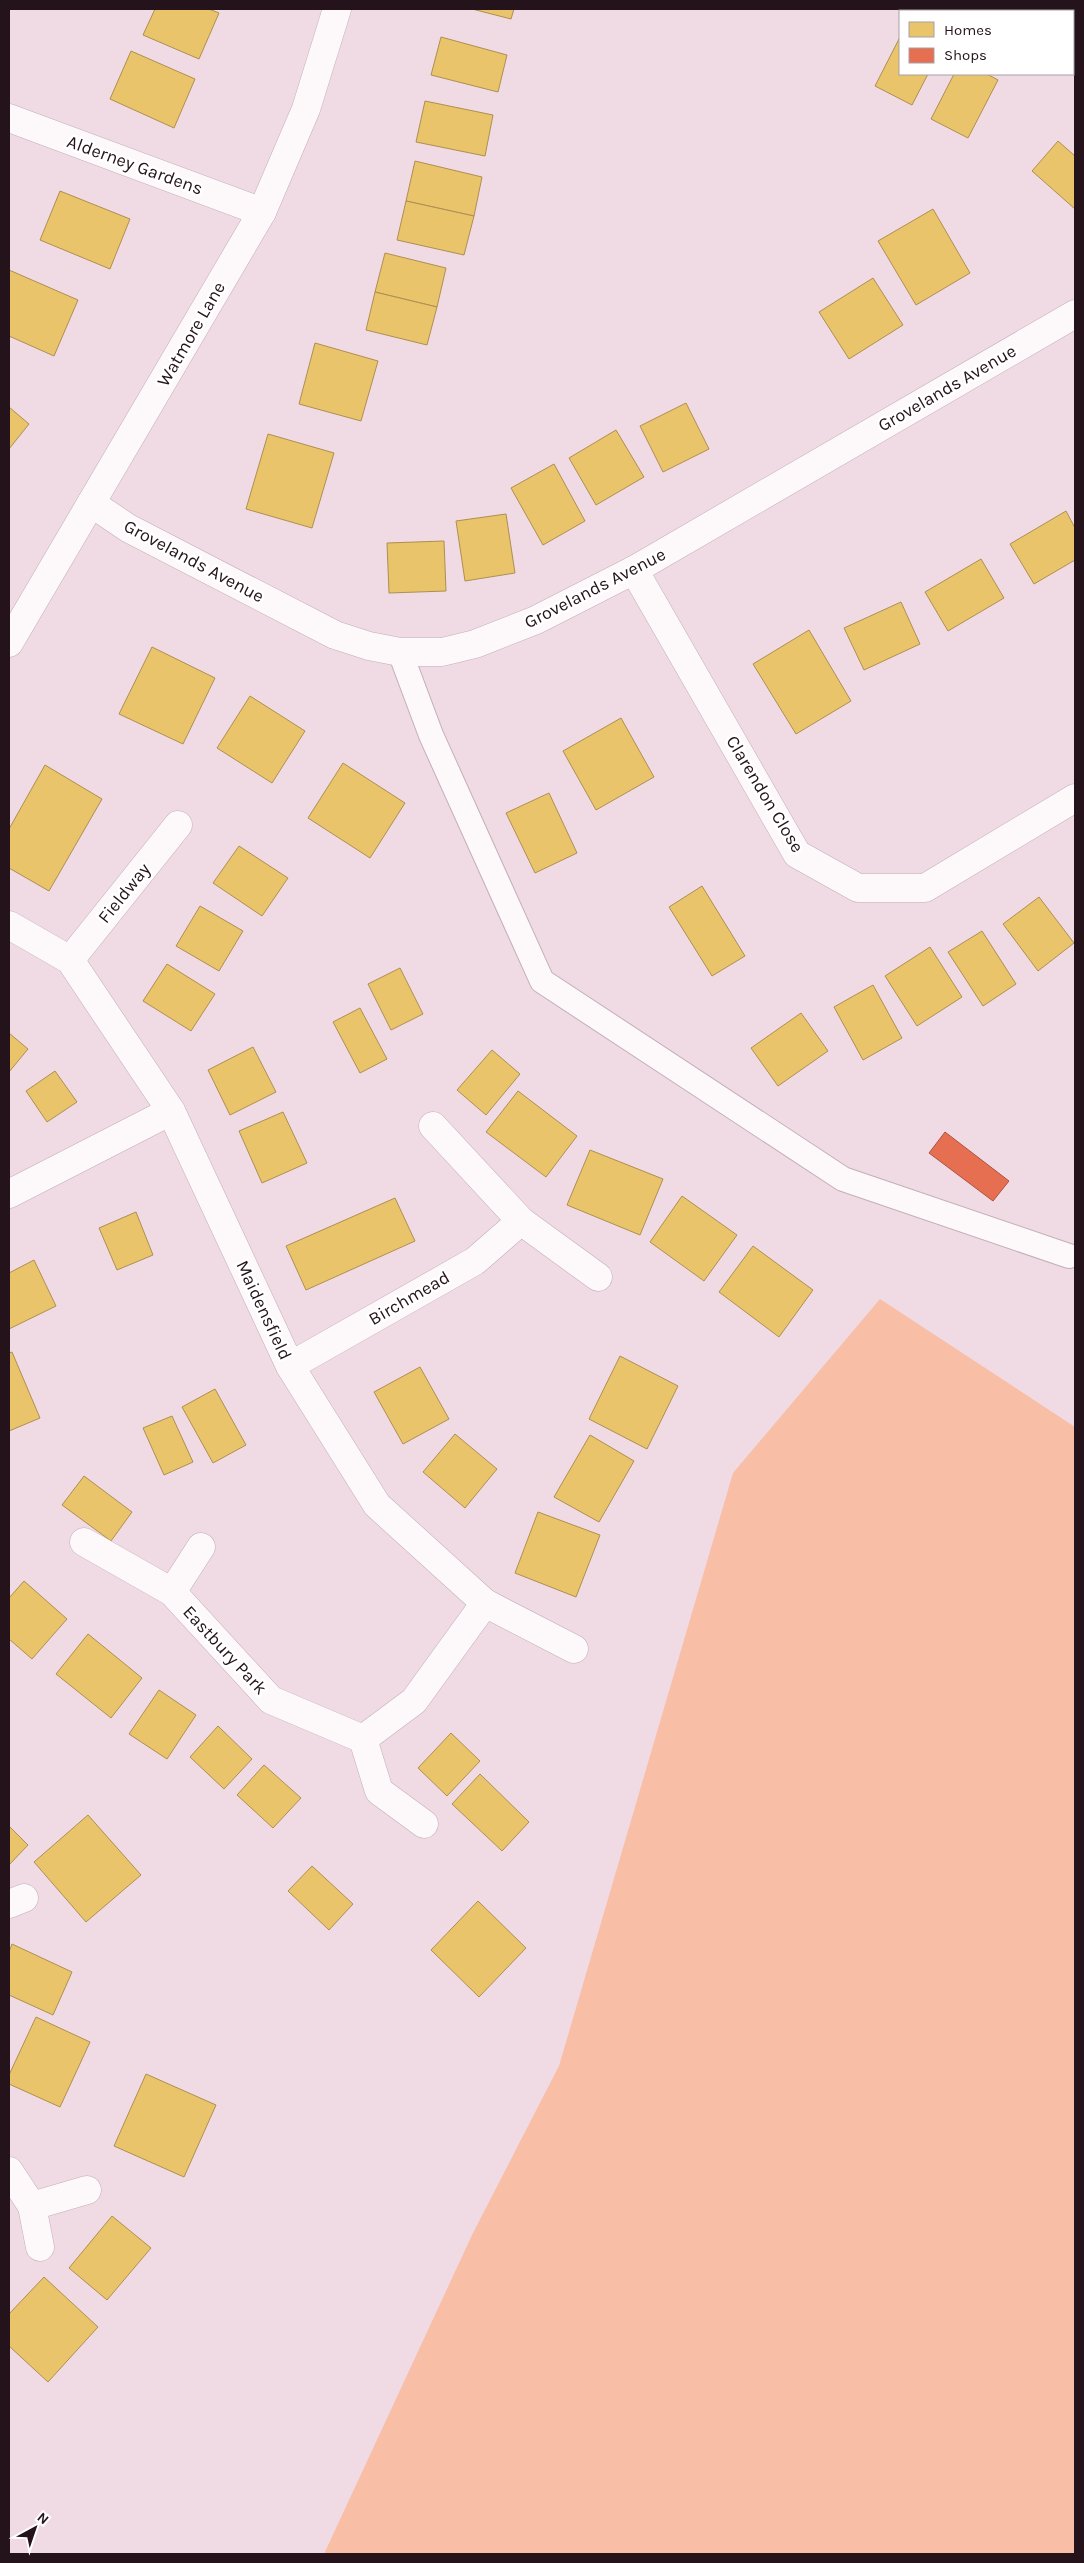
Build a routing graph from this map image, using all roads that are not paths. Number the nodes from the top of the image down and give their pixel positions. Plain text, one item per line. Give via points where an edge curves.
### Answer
1 (337, 9) edge
2 (9, 118) edge
3 (262, 212) junction
4 (1075, 314) edge
5 (91, 503) junction
6 (634, 570) junction
7 (9, 643) edge
8 (400, 652) junction
9 (1075, 798) edge
10 (178, 826) dead end
11 (9, 925) edge
12 (70, 960) junction
13 (171, 1111) junction
14 (433, 1126) dead end
15 (9, 1194) edge
16 (521, 1221) junction
17 (1069, 1256) dead end
18 (598, 1277) dead end
19 (290, 1366) junction
20 (84, 1542) dead end
21 (201, 1547) dead end
22 (172, 1592) junction
23 (485, 1603) junction
24 (574, 1650) dead end
25 (363, 1739) junction
26 (424, 1824) dead end
27 (9, 2171) edge
28 (87, 2190) dead end
29 (32, 2206) junction
30 (40, 2247) dead end

1 - 3 street, Watmore Lane via 306,108
2 - 3 street, Alderney Gardens
3 - 5 street, Watmore Lane
4 - 6 street, Grovelands Avenue
5 - 7 street, Watmore Lane
5 - 8 street, Grovelands Avenue via 128,528 335,635
6 - 8 street, Grovelands Avenue via 536,620 475,644 442,652
6 - 9 street, Clarendon Close via 797,854 858,888 925,888
8 - 17 lane via 431,734 542,981 843,1179
10 - 12 street, Fieldway
11 - 12 street, Maidensfield
12 - 13 street, Maidensfield
13 - 15 street
13 - 19 street, Maidensfield
14 - 16 street
16 - 18 street
16 - 19 street, Birchmead via 475,1261
19 - 23 street, Maidensfield via 377,1505
20 - 22 street, Eastbury Park
21 - 22 street, Eastbury Park
22 - 25 street, Eastbury Park via 270,1700
23 - 24 street, Maidensfield
23 - 25 street via 414,1701
25 - 26 street via 379,1791
27 - 29 street
28 - 29 street
29 - 30 street

